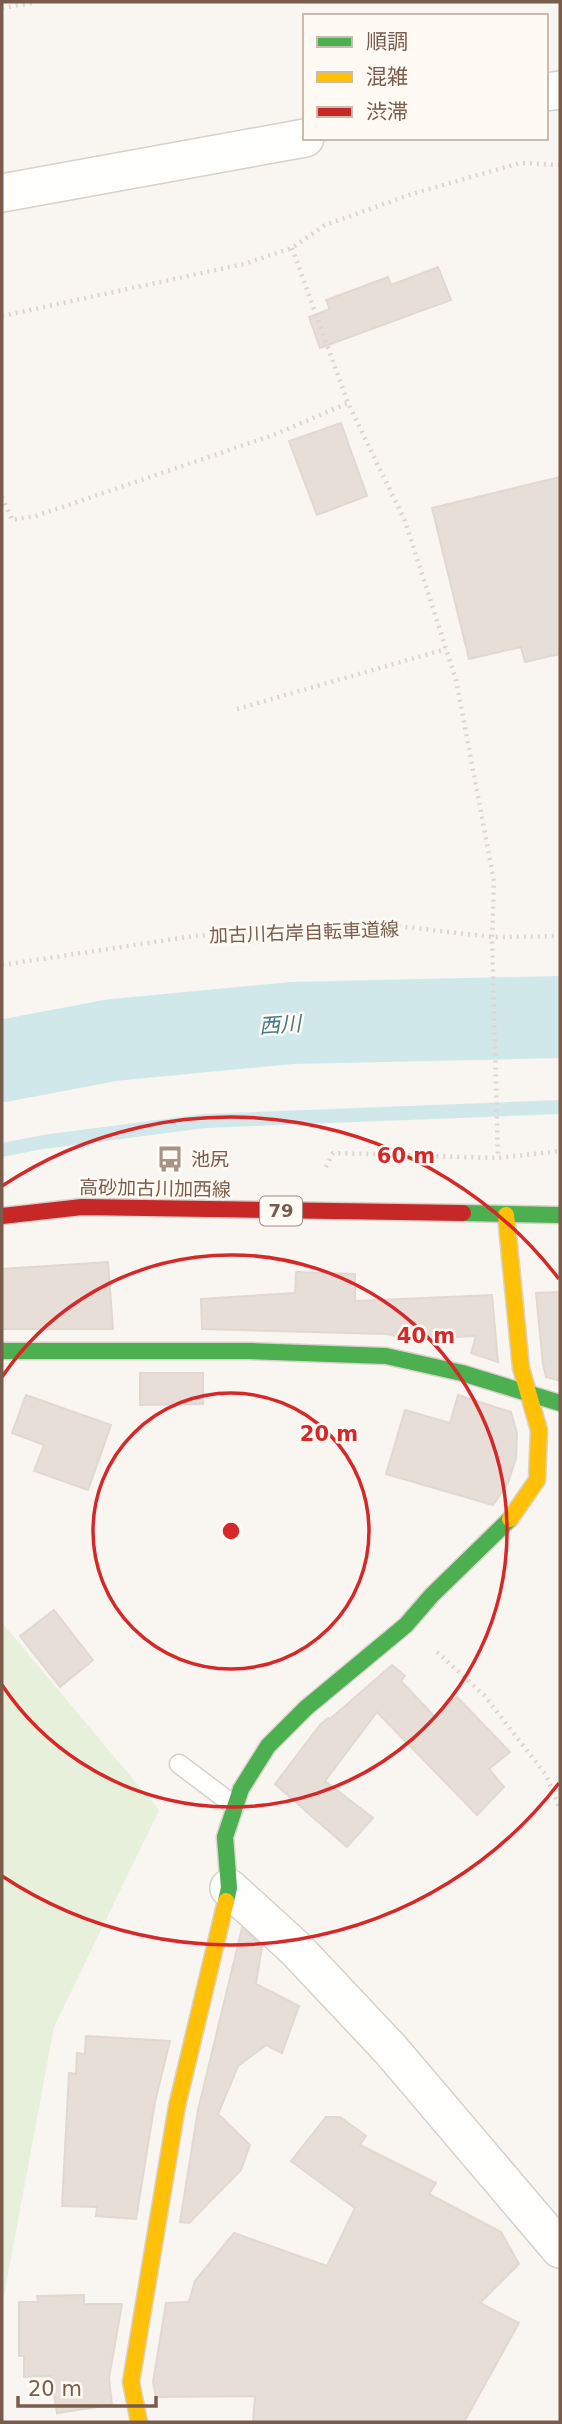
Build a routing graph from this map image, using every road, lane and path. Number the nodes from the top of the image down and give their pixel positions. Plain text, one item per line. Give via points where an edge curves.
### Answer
1 (37, 2) edge
2 (2, 8) edge
3 (303, 138) edge
4 (560, 165) edge
5 (2, 193) edge
6 (292, 248) junction
7 (2, 316) edge
8 (348, 403) junction
9 (2, 497) edge
10 (446, 649) junction
11 (237, 709) dead end
12 (560, 936) edge
13 (492, 937) junction
14 (2, 965) edge
15 (560, 1151) edge
16 (498, 1158) junction
17 (304, 1212) junction
18 (506, 1215) junction
19 (560, 1215) edge
20 (2, 1216) edge
21 (2, 1351) edge
22 (528, 1395) junction
23 (560, 1403) edge
24 (406, 1625) junction
25 (179, 1764) dead end
26 (235, 1805) junction
27 (560, 1809) edge
28 (229, 1888) junction
29 (560, 2249) edge
30 (139, 2422) edge

1 - 2 path
3 - 5 street
4 - 6 path via 520,163 412,194 325,225
6 - 7 path via 244,264
6 - 8 path
8 - 9 path via 276,434 36,516 12,520
8 - 10 path via 405,521
10 - 11 path
10 - 13 path via 488,841 494,881
12 - 13 path, 加古川右岸自転車道線
13 - 14 path, 加古川右岸自転車道線 via 389,925 194,936
13 - 16 path
15 - 16 path
16 - 17 path via 333,1153
17 - 18 street, 高砂加古川加西線 / 79
17 - 20 street, 高砂加古川加西線 / 79 via 82,1207
18 - 19 street, 高砂加古川加西線 / 79
18 - 22 street via 521,1368
21 - 22 street via 386,1356 462,1373
22 - 23 street
22 - 24 street via 539,1430 537,1480 507,1523
24 - 26 street via 306,1708 268,1746
24 - 27 path via 484,1696 546,1775
25 - 26 lane
26 - 28 street via 225,1837
28 - 29 street via 295,1948 391,2050
28 - 30 street via 177,2106 131,2382

